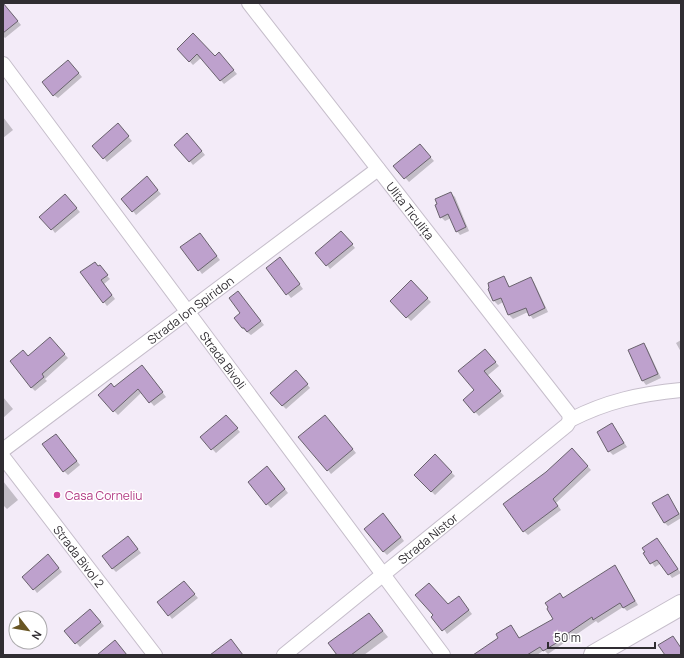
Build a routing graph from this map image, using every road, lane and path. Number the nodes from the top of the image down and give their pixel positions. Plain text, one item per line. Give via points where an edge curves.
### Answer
1 (249, 3) edge
2 (3, 64) edge
3 (378, 169) junction
4 (187, 310) junction
5 (681, 390) edge
6 (570, 420) junction
7 (3, 450) edge
8 (3, 457) edge
9 (383, 575) junction
10 (681, 605) edge
11 (155, 655) edge
12 (284, 655) edge
13 (443, 655) edge
14 (594, 655) edge

1 - 3 street, Ulița Ticulița
2 - 4 street, Strada Bivoli
3 - 4 street, Strada Ion Spiridon
3 - 6 street, Ulița Ticulița via 569,414
4 - 7 street, Strada Ion Spiridon
4 - 9 street, Strada Bivoli
5 - 6 street via 637,395 615,401
6 - 9 street, Strada Nistor
8 - 11 street, Strada Bivol 2
9 - 12 street, Strada Nistor
9 - 13 street, Strada Bivoli
10 - 14 main road

